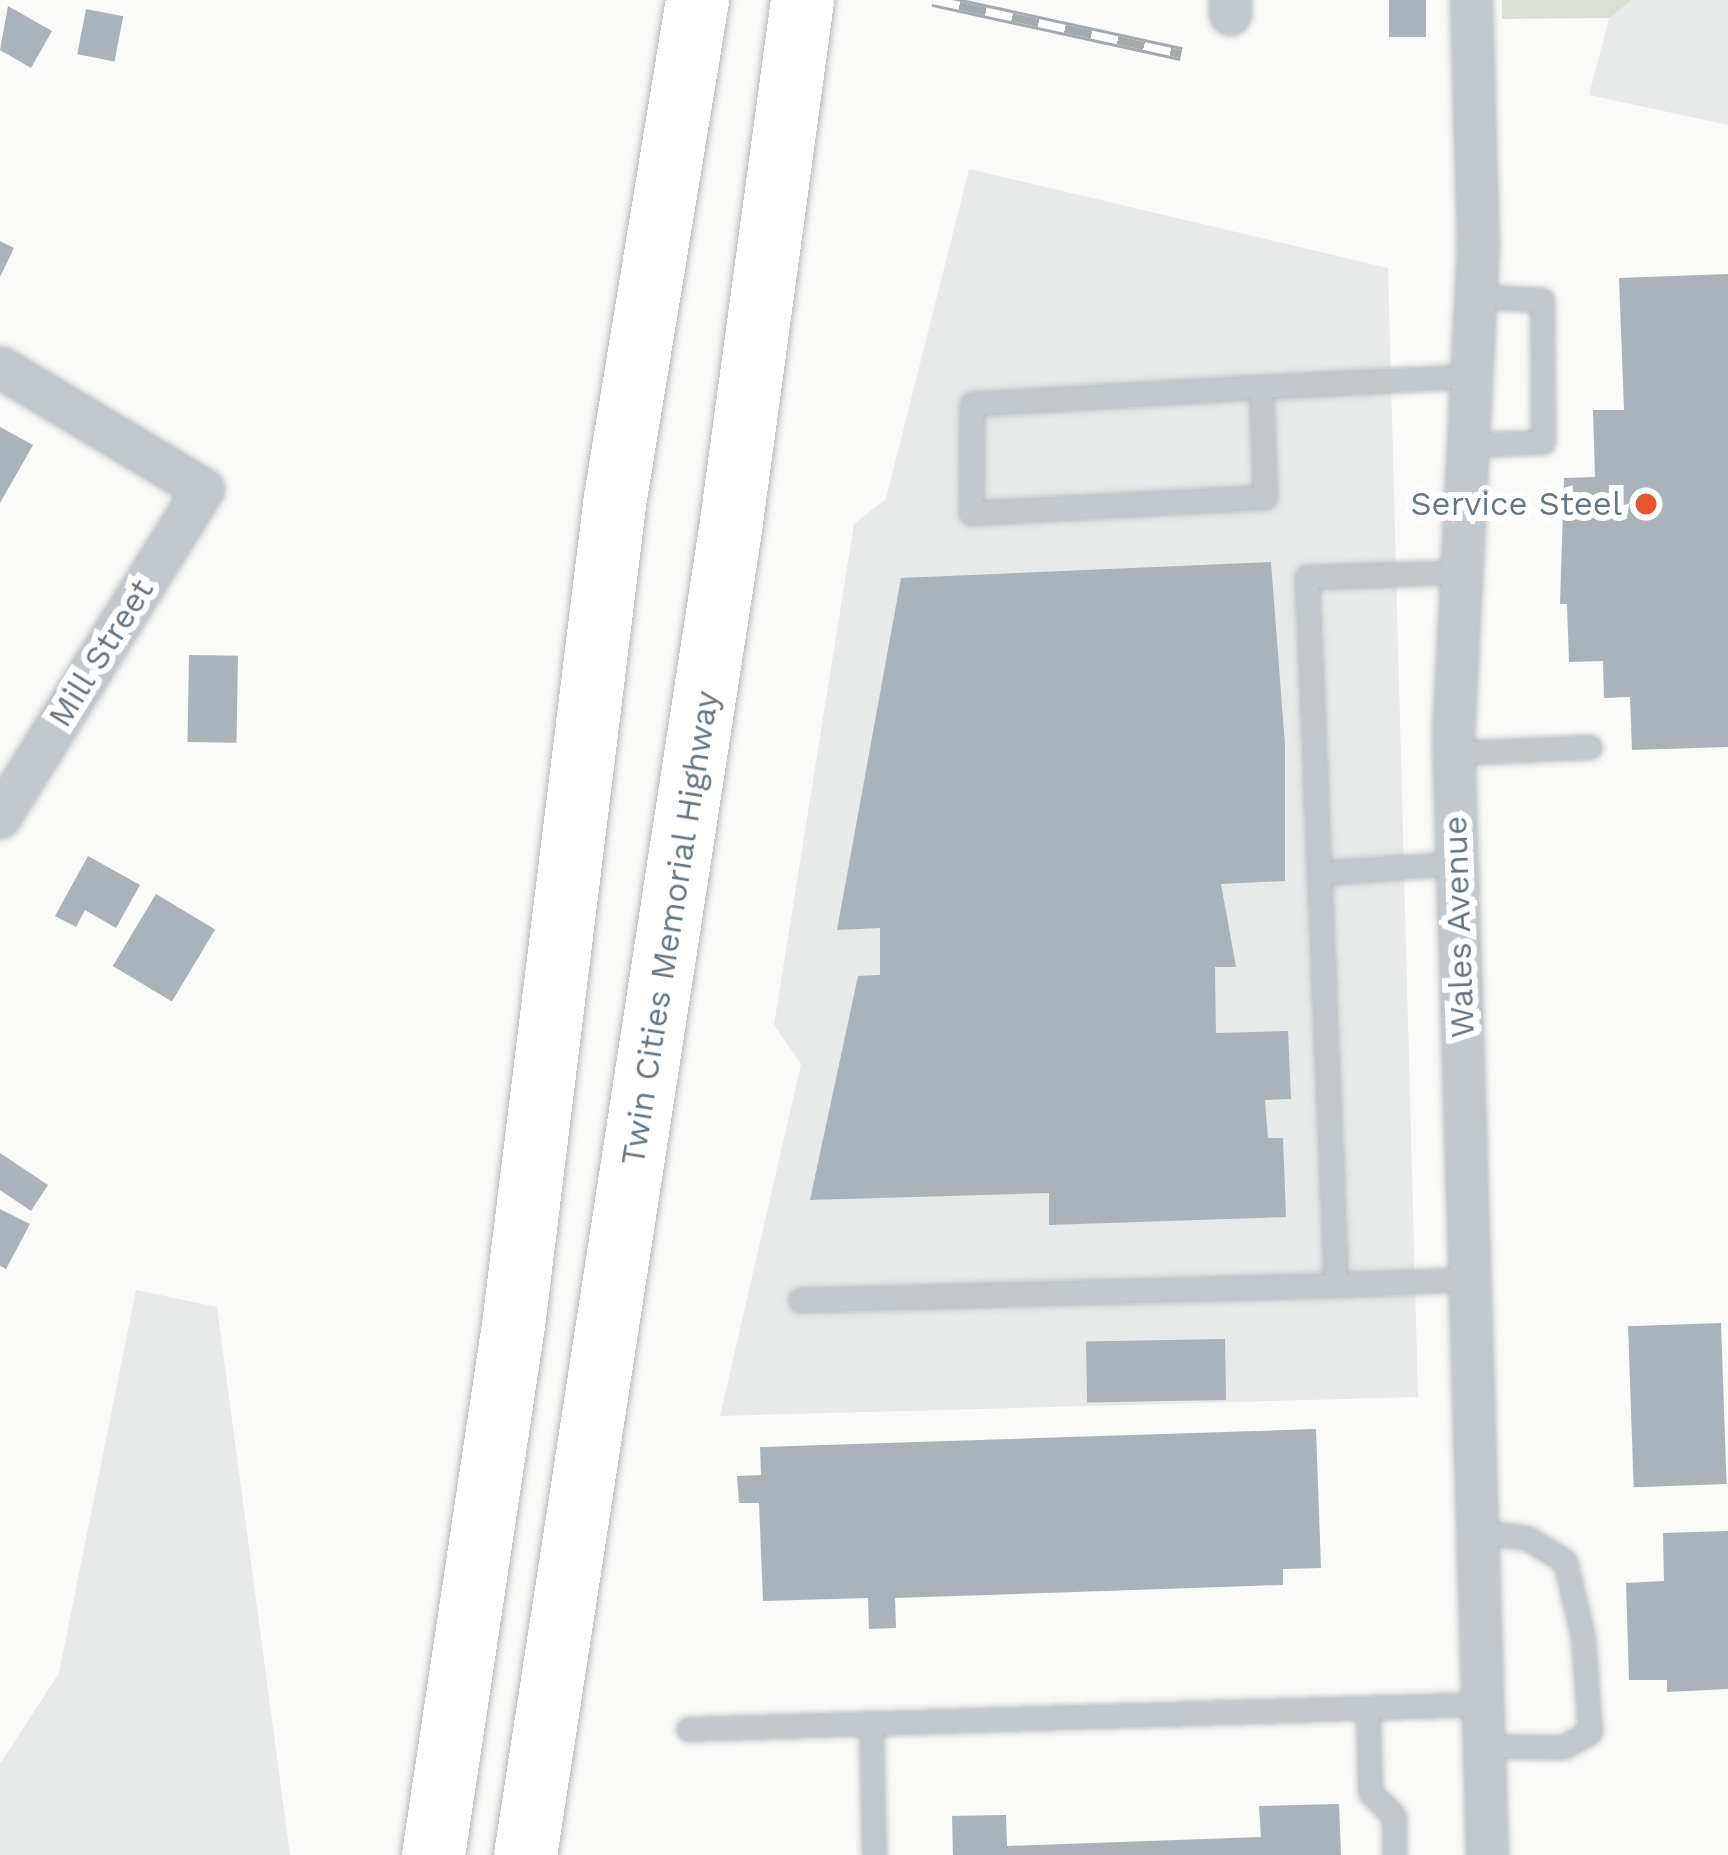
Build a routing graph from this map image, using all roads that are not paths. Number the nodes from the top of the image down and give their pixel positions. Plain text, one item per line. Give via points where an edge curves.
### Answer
1 (802, 0) edge
2 (1471, 0) edge
3 (693, 28) edge
4 (1475, 296) junction
5 (0, 367) edge
6 (1471, 376) junction
7 (1261, 387) junction
8 (1467, 445) junction
9 (1460, 572) junction
10 (1590, 747) dead end
11 (1454, 753) junction
12 (0, 817) edge
13 (1457, 863) junction
14 (1318, 872) junction
15 (1470, 1279) junction
16 (1336, 1285) junction
17 (800, 1300) dead end
18 (1477, 1531) junction
19 (1483, 1704) junction
20 (1368, 1708) junction
21 (871, 1723) junction
22 (688, 1729) dead end
23 (1484, 1746) junction
24 (433, 1855) edge
25 (525, 1855) edge
26 (874, 1855) edge
27 (1394, 1855) edge
28 (1487, 1855) edge

1 - 25 main road, Twin Cities Memorial Highway
2 - 4 street, Wales Avenue
3 - 24 main road via 615,496 514,1325
4 - 6 street, Wales Avenue
4 - 8 lane via 1542,299 1543,442
5 - 12 street, Mill Street via 202,489
6 - 7 lane
6 - 8 street, Wales Avenue
7 - 7 lane via 972,404 970,513 1265,497
8 - 9 street, Wales Avenue
9 - 11 street, Wales Avenue
9 - 14 lane via 1307,577
10 - 11 lane
11 - 13 street, Wales Avenue
13 - 14 lane
13 - 15 street, Wales Avenue
14 - 16 lane
15 - 16 lane
15 - 18 street, Wales Avenue
16 - 17 lane
18 - 19 street, Wales Avenue
18 - 23 lane via 1527,1538 1565,1561 1583,1637 1590,1732 1563,1747
19 - 20 lane
19 - 23 street, Wales Avenue
20 - 21 lane
20 - 27 lane via 1370,1792 1394,1816
21 - 22 lane
21 - 26 lane
23 - 28 street, Wales Avenue

